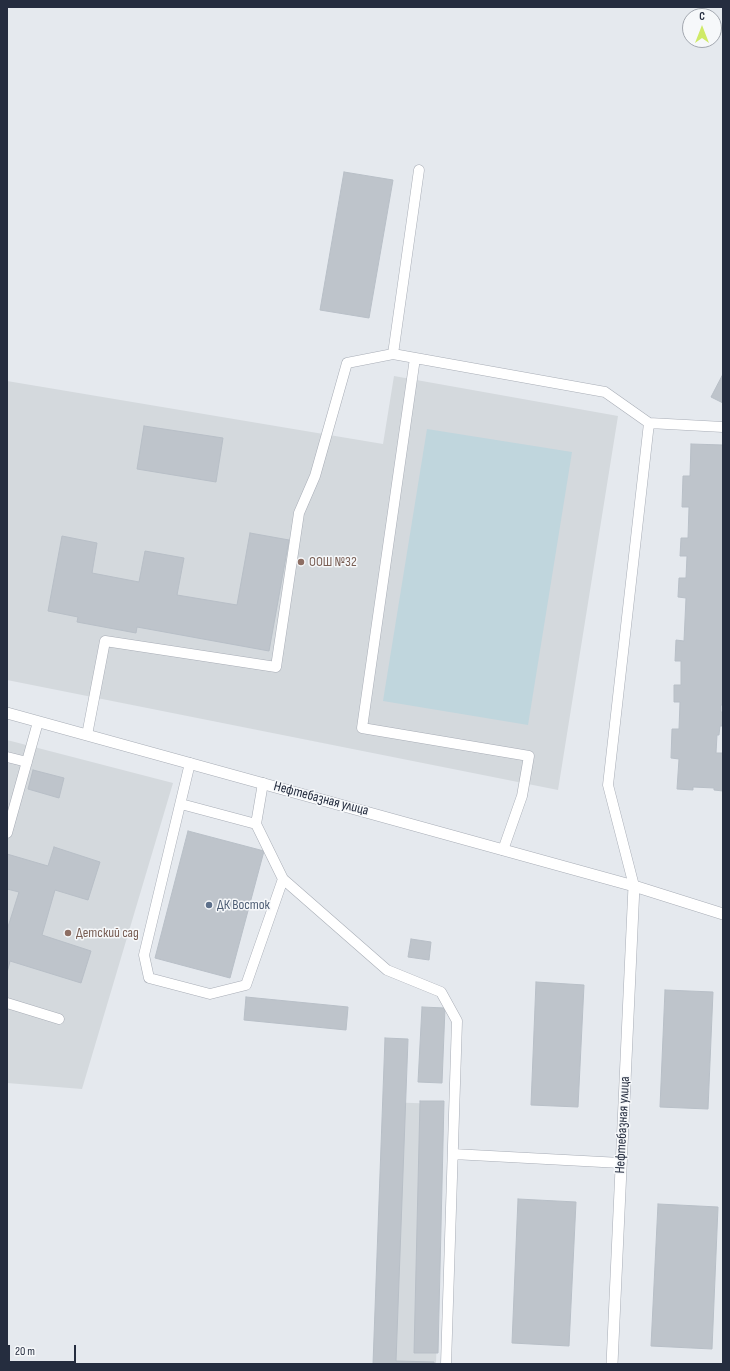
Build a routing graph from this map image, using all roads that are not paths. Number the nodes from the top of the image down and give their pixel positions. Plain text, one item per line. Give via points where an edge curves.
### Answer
1 (419, 170) dead end
2 (393, 354) junction
3 (415, 358) junction
4 (649, 423) junction
5 (723, 427) edge
6 (7, 713) edge
7 (38, 722) junction
8 (87, 735) junction
9 (7, 757) edge
10 (27, 762) junction
11 (190, 763) junction
12 (263, 783) junction
13 (181, 804) junction
14 (256, 824) junction
15 (7, 833) edge
16 (503, 850) junction
17 (283, 879) junction
18 (634, 886) junction
19 (723, 914) edge
20 (7, 1004) edge
21 (60, 1019) dead end
22 (453, 1154) junction
23 (621, 1163) junction
24 (446, 1364) edge
25 (612, 1364) edge

1 - 2 lane
2 - 3 lane
2 - 8 lane via 347,363 315,476 299,513 276,667 105,641
3 - 4 lane via 605,392
3 - 16 lane via 362,728 529,756 522,796
4 - 5 lane
4 - 18 lane via 608,785
6 - 7 street, Нефтебазная улица
7 - 8 street, Нефтебазная улица
7 - 10 lane
8 - 11 street, Нефтебазная улица
9 - 10 lane
10 - 15 lane
11 - 12 street, Нефтебазная улица
11 - 13 lane
12 - 14 lane
12 - 16 street, Нефтебазная улица
13 - 14 lane
13 - 17 lane via 144,955 149,978 210,994 246,984
14 - 17 lane
16 - 18 street, Нефтебазная улица
17 - 22 lane via 387,970 441,992 457,1021
18 - 19 street, Нефтебазная улица
18 - 23 street, Нефтебазная улица
20 - 21 lane
22 - 23 lane
22 - 24 lane
23 - 25 street, Нефтебазная улица

